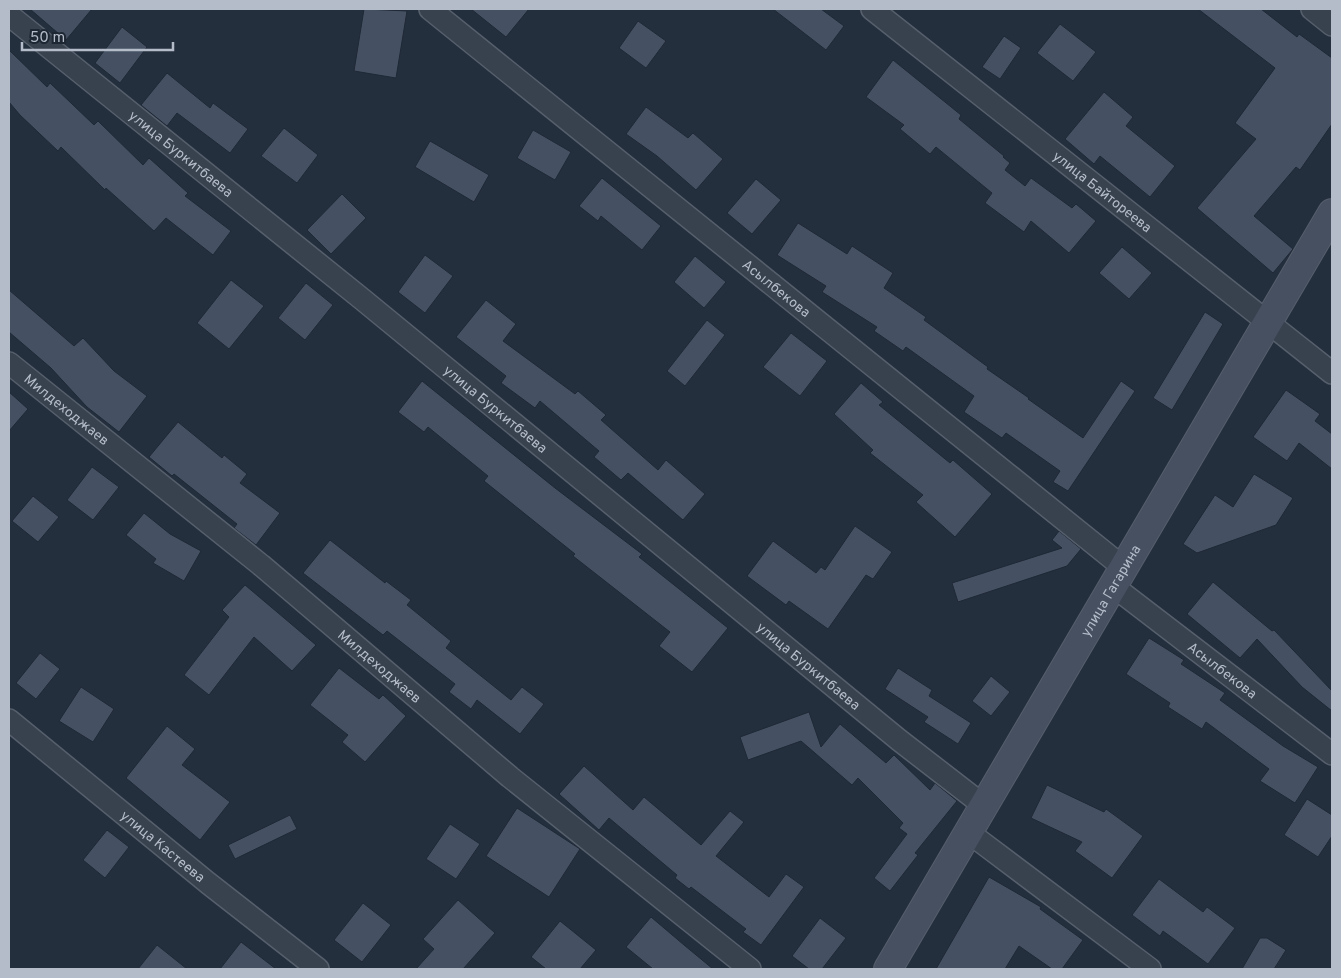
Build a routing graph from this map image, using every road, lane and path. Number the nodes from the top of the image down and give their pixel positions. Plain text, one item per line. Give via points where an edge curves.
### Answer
1 (430, 9) edge
2 (872, 9) edge
3 (1312, 9) edge
4 (9, 15) edge
5 (1332, 25) edge
6 (1332, 213) edge
7 (1269, 321) junction
8 (9, 363) edge
9 (1332, 373) edge
10 (1118, 577) junction
11 (9, 720) edge
12 (1332, 754) edge
13 (982, 805) junction
14 (968, 832) junction
15 (318, 969) edge
16 (750, 969) edge
17 (888, 969) edge
18 (1150, 969) edge

1 - 10 street, Асылбекова
2 - 7 street, улица Байтореева
3 - 5 street
4 - 13 street, улица Буркитбаева
6 - 7 main road, улица Гагарина
7 - 9 street, улица Байтореева
7 - 10 main road, улица Гагарина
8 - 16 street, Милдеходжаев via 261,565 510,776
10 - 12 street, Асылбекова
10 - 13 main road, улица Гагарина
11 - 15 street, улица Кастеева via 208,884
13 - 14 main road, улица Гагарина
14 - 17 main road, улица Гагарина
14 - 18 street

